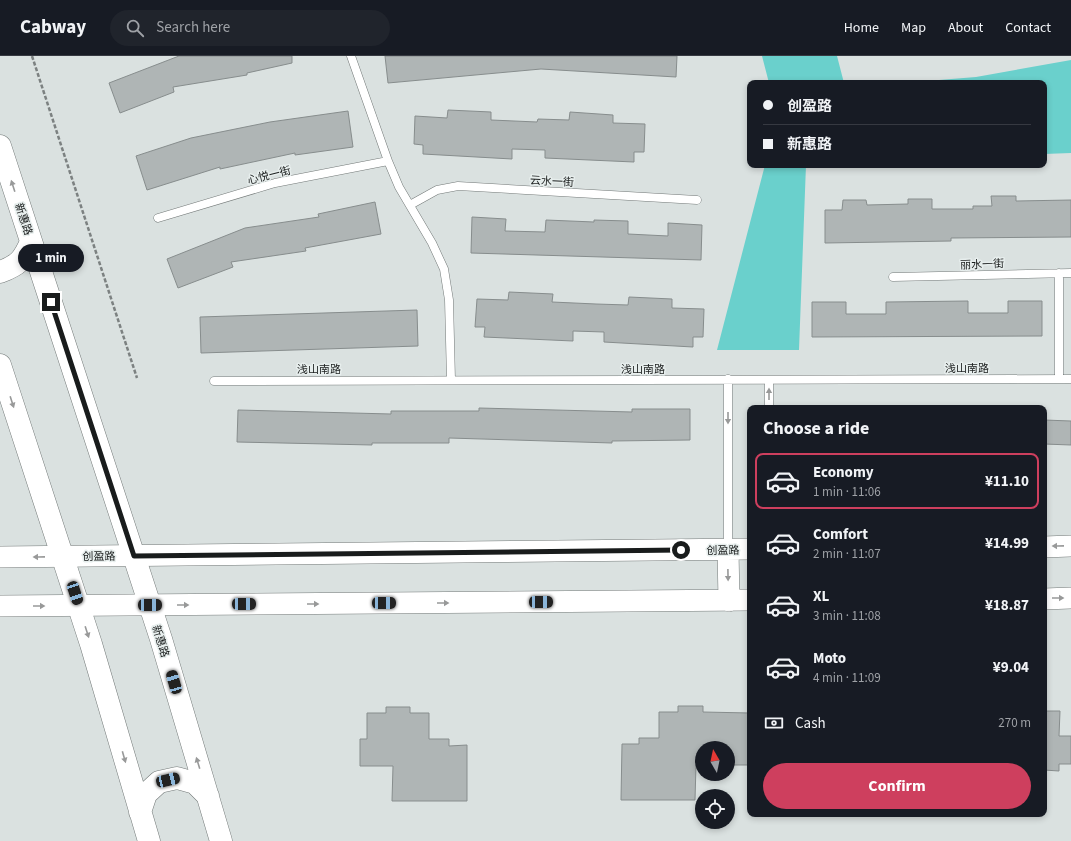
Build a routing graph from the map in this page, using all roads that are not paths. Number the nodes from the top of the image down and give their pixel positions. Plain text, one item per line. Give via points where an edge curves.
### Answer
1 (351, 56) edge
2 (0, 146) edge
3 (388, 161) junction
4 (697, 200) dead end
5 (410, 204) junction
6 (158, 218) dead end
7 (31, 242) junction
8 (0, 272) edge
9 (1059, 273) junction
10 (1071, 273) edge
11 (893, 277) dead end
12 (0, 365) edge
13 (728, 379) junction
14 (1059, 379) junction
15 (1071, 379) edge
16 (451, 380) junction
17 (769, 380) junction
18 (214, 381) dead end
19 (769, 405) edge
20 (1047, 546) edge
21 (1071, 546) edge
22 (747, 549) edge
23 (728, 550) junction
24 (134, 556) junction
25 (0, 557) edge
26 (63, 557) junction
27 (1047, 598) edge
28 (1071, 598) edge
29 (747, 600) edge
30 (729, 601) junction
31 (79, 605) junction
32 (150, 605) junction
33 (0, 606) edge
34 (208, 796) junction
35 (140, 812) junction
36 (149, 841) edge
37 (221, 841) edge

1 - 3 lane
7 -> 2 main road, 新惠路
3 - 5 lane via 399,187
3 - 6 lane, 心悦一街 via 275,183
4 - 5 lane, 云水一街 via 458,186 437,190
5 - 16 lane via 444,269 449,300
7 - 8 main road via 19,262
7 - 24 main road, 新惠路
9 - 10 lane, 丽水一街
9 - 11 lane, 丽水一街
9 - 14 lane
12 -> 26 main road
13 - 16 lane, 浅山南路
13 - 17 lane, 浅山南路
13 -> 23 lane
14 - 15 lane, 浅山南路
14 - 17 lane, 浅山南路
16 - 18 lane, 浅山南路
19 -> 17 lane
21 -> 20 street
22 - 23 street, 创盈路
23 - 24 street, 创盈路
23 -> 30 street
24 - 26 street, 创盈路
24 - 32 main road, 新惠路
26 -> 25 street, 创盈路
26 - 31 main road
27 -> 28 street
29 - 30 street
32 -> 30 street
31 - 32 street
33 -> 31 street
31 -> 35 main road
34 -> 32 main road, 新惠路
34 - 35 main road via 195,783 177,778 160,782 150,790
34 - 37 main road, 新惠路
35 - 36 main road

